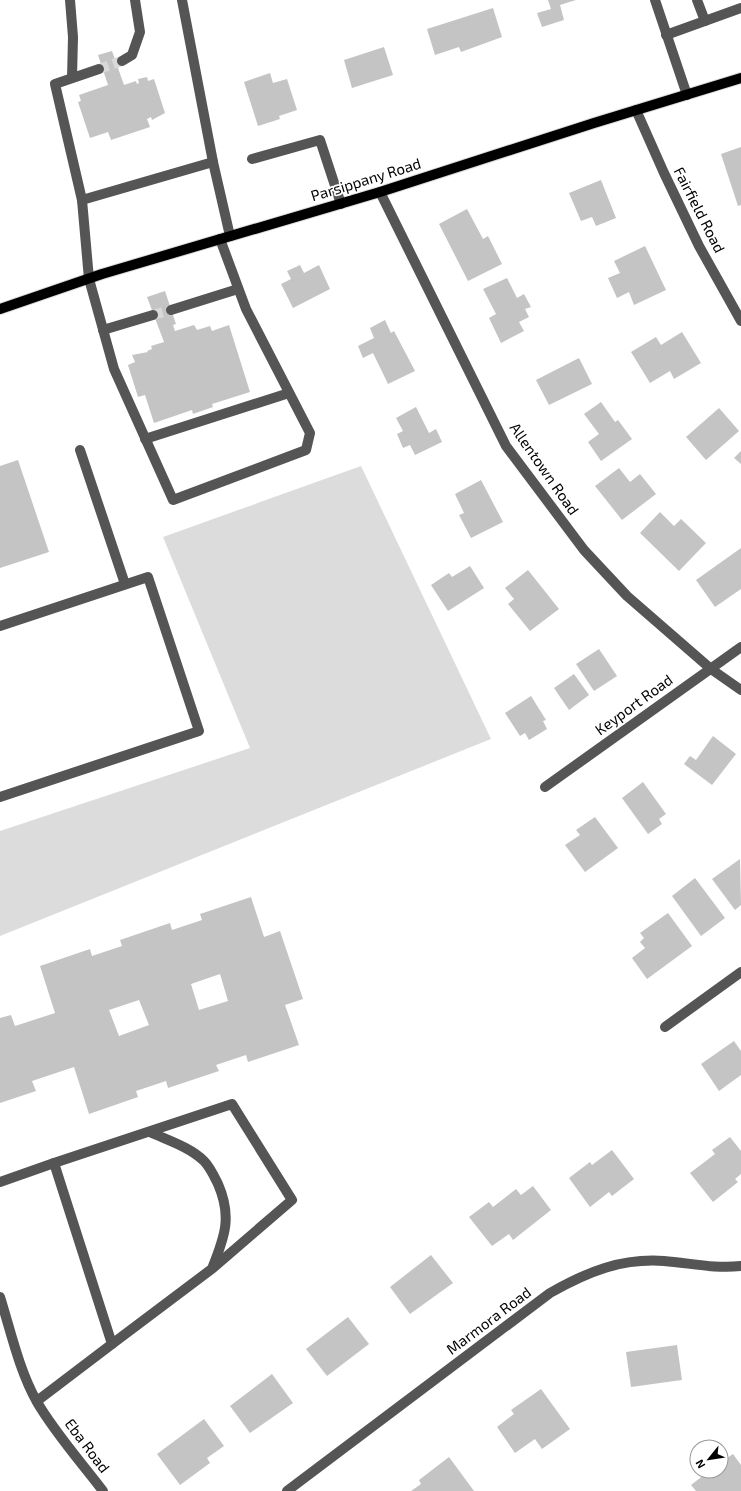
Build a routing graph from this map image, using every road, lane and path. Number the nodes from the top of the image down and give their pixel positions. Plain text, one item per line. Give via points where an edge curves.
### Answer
1 (70, 0) edge
2 (135, 0) edge
3 (182, 0) edge
4 (655, 0) edge
5 (697, 0) edge
6 (741, 8) edge
7 (705, 21) junction
8 (666, 35) junction
9 (122, 61) tunnel mouth
10 (99, 69) tunnel mouth
11 (72, 78) junction
12 (741, 78) edge
13 (687, 95) junction
14 (636, 110) junction
15 (252, 159) dead end
16 (213, 162) junction
17 (380, 192) junction
18 (82, 200) junction
19 (341, 204) junction
20 (230, 236) junction
21 (220, 239) junction
22 (89, 279) junction
23 (238, 289) junction
24 (0, 309) edge
25 (171, 310) tunnel mouth
26 (153, 315) tunnel mouth
27 (741, 321) edge
28 (103, 330) junction
29 (289, 393) junction
30 (146, 439) junction
31 (80, 450) dead end
32 (125, 584) junction
33 (0, 626) edge
34 (741, 647) edge
35 (711, 669) junction
36 (741, 690) edge
37 (545, 787) dead end
38 (0, 797) edge
39 (741, 972) edge
40 (665, 1027) dead end
41 (150, 1132) junction
42 (54, 1163) junction
43 (0, 1182) edge
44 (741, 1266) edge
45 (213, 1268) junction
46 (0, 1298) edge
47 (112, 1344) junction
48 (37, 1401) junction
49 (102, 1491) edge
50 (287, 1491) edge

1 - 11 street via 74,37
2 - 9 street via 140,32 132,56
3 - 16 street
4 - 8 street
5 - 7 street
6 - 7 street
7 - 8 street
8 - 13 street
10 - 11 street
11 - 18 street via 56,84
12 - 13 main road, Parsippany Road
13 - 14 main road, Parsippany Road
14 - 17 main road, Parsippany Road
14 - 27 street, Fairfield Road via 699,246
15 - 19 street via 320,140
16 - 18 street
16 - 20 street
17 - 19 main road, Parsippany Road
17 - 35 street, Allentown Road via 506,446 584,550 626,596
18 - 22 street
19 - 20 main road, Parsippany Road
20 - 21 main road, Parsippany Road
21 - 22 main road, Parsippany Road
21 - 23 street
22 - 24 main road, Parsippany Road
22 - 28 street
23 - 25 street
23 - 29 street
26 - 28 street
28 - 30 street via 114,369
29 - 30 street
29 - 30 street via 310,433 306,450 172,500
31 - 32 street
32 - 33 street
32 - 38 street via 148,576 199,731
34 - 35 street, Keyport Road
35 - 36 street, Allentown Road
35 - 37 street, Keyport Road
39 - 40 street
41 - 42 street
41 - 45 street via 193,1153 204,1161 212,1172 224,1198 226,1226
41 - 45 street via 232,1104 292,1200
42 - 43 street
42 - 47 street
44 - 50 street, Marmora Road via 701,1267 664,1261 632,1262 602,1268 581,1276 550,1293
45 - 47 street
46 - 48 street, Eba Road via 21,1365
47 - 48 street
48 - 49 street, Eba Road via 48,1420

